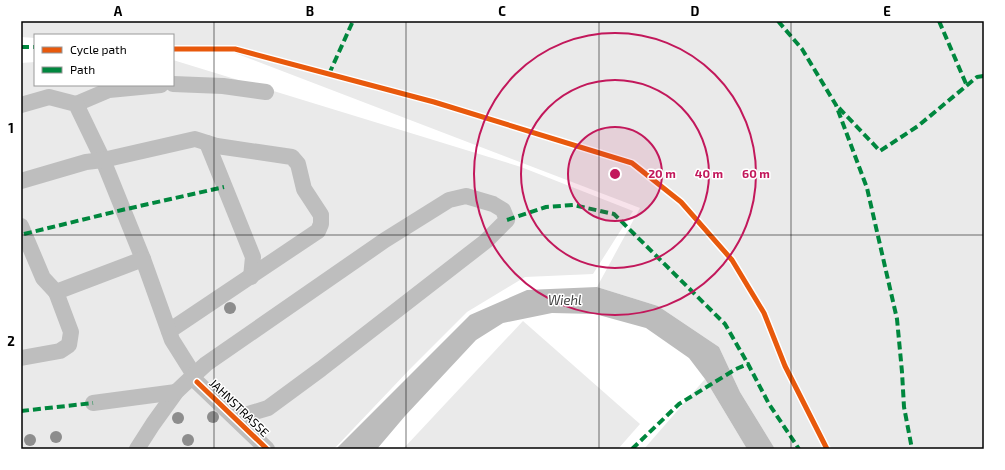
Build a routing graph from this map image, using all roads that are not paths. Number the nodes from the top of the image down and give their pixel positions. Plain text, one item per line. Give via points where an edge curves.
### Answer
1 (174, 84) edge
2 (151, 86) edge
3 (266, 92) dead end
4 (76, 104) junction
5 (21, 105) edge
6 (207, 143) junction
7 (103, 160) junction
8 (21, 181) edge
9 (21, 226) edge
10 (143, 260) junction
11 (251, 277) junction
12 (56, 292) junction
13 (169, 331) junction
14 (21, 358) edge
15 (195, 379) junction
16 (176, 392) junction
17 (93, 403) dead end
18 (235, 418) junction
19 (137, 449) edge
20 (267, 449) edge

1 - 3 street via 223,86
2 - 4 street via 109,90
4 - 5 street via 49,97
4 - 7 street, JAHNSTRASSE
6 - 7 street via 195,139
6 - 11 street via 253,257
6 - 11 street via 292,157 298,164 304,189 321,216 322,224 318,231
7 - 8 street via 86,162
7 - 10 street, JAHNSTRASSE
9 - 12 street via 43,278
10 - 12 street
10 - 13 street, JAHNSTRASSE
11 - 13 street
12 - 14 street via 71,332 69,345 60,351
13 - 15 street, JAHNSTRASSE
15 - 16 street
15 - 18 street, JAHNSTRASSE
15 - 18 street via 206,364 385,240 449,200 466,196 493,204 503,210 508,220 486,241 268,408
16 - 17 street
16 - 19 street
18 - 20 street, JAHNSTRASSE

